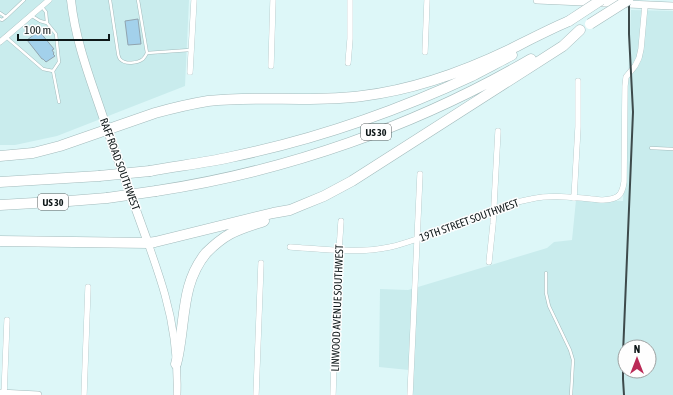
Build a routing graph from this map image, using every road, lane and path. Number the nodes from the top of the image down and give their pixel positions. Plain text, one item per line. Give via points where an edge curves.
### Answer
1 (24, 0) edge
2 (48, 0) edge
3 (71, 0) edge
4 (110, 0) edge
5 (138, 0) edge
6 (194, 0) edge
7 (273, 0) edge
8 (350, 0) edge
9 (427, 0) edge
10 (538, 0) edge
11 (601, 0) edge
12 (628, 0) edge
13 (645, 5) junction
14 (42, 6) junction
15 (673, 6) edge
16 (0, 13) edge
17 (31, 16) junction
18 (6, 18) junction
19 (0, 19) edge
20 (568, 21) junction
21 (47, 23) junction
22 (580, 30) junction
23 (6, 37) junction
24 (0, 42) edge
25 (191, 50) junction
26 (425, 52) dead end
27 (147, 53) junction
28 (348, 63) dead end
29 (271, 66) dead end
30 (53, 71) junction
31 (190, 72) dead end
32 (578, 81) dead end
33 (59, 102) dead end
34 (107, 130) junction
35 (498, 131) dead end
36 (651, 148) dead end
37 (673, 149) edge
38 (0, 156) edge
39 (420, 174) dead end
40 (0, 182) edge
41 (574, 198) junction
42 (0, 205) edge
43 (290, 210) junction
44 (494, 210) junction
45 (341, 221) dead end
46 (417, 239) junction
47 (0, 241) edge
48 (148, 243) junction
49 (290, 247) dead end
50 (339, 250) junction
51 (489, 262) dead end
52 (261, 263) dead end
53 (546, 273) dead end
54 (88, 287) dead end
55 (7, 320) dead end
56 (176, 364) junction
57 (3, 394) edge
58 (38, 395) edge
59 (84, 395) edge
60 (177, 395) edge
61 (256, 395) edge
62 (333, 395) edge
63 (410, 395) edge
64 (571, 395) edge

1 - 18 lane
2 - 14 street
3 - 34 main road, RAFF ROAD SOUTHWEST via 79,45
4 - 27 lane via 120,59 127,63 134,62 142,60
5 - 27 lane
6 - 25 street
7 - 29 street
8 - 28 street
9 - 26 street
10 - 13 street
11 - 20 highway, US 30, bridge
12 - 22 highway, US 30, bridge
13 - 15 street
13 - 41 street, 19TH STREET SOUTHWEST via 639,58 626,77 622,191 618,197 611,200
14 - 17 street
14 - 21 lane via 46,12
16 - 18 lane
17 - 21 lane
17 - 23 street
18 - 19 lane
20 - 34 highway via 507,51 458,71 384,93 343,98 244,99 194,103
20 - 40 highway, US 30, bridge via 472,76 381,114 313,136 258,151 150,171
21 - 30 lane via 56,34 59,62
22 - 42 highway, US 30, bridge via 459,97 361,138 287,162 156,191 107,198
22 - 43 highway via 563,46 364,174 324,196
23 - 24 street
23 - 30 lane via 43,69
25 - 27 lane
25 - 31 street
30 - 33 lane
32 - 41 street
34 - 38 highway via 46,150
34 - 48 main road, RAFF ROAD SOUTHWEST
35 - 44 street
36 - 37 lane
39 - 46 street
41 - 44 street, 19TH STREET SOUTHWEST via 531,198
43 - 48 highway
43 - 56 highway via 228,235 204,256 189,285
44 - 46 street, 19TH STREET SOUTHWEST
44 - 51 street
45 - 50 street, LINWOOD AVENUE SOUTHWEST
46 - 50 street, 19TH STREET SOUTHWEST via 380,249
46 - 63 street
47 - 48 highway
48 - 56 street, RAFF ROAD SOUTHWEST via 165,294
49 - 50 street, 19TH STREET SOUTHWEST
50 - 62 street, LINWOOD AVENUE SOUTHWEST
52 - 61 street
53 - 64 lane via 549,306 572,355
54 - 59 street
55 - 57 street
56 - 60 street, RAFF ROAD SOUTHWEST
57 - 58 street

